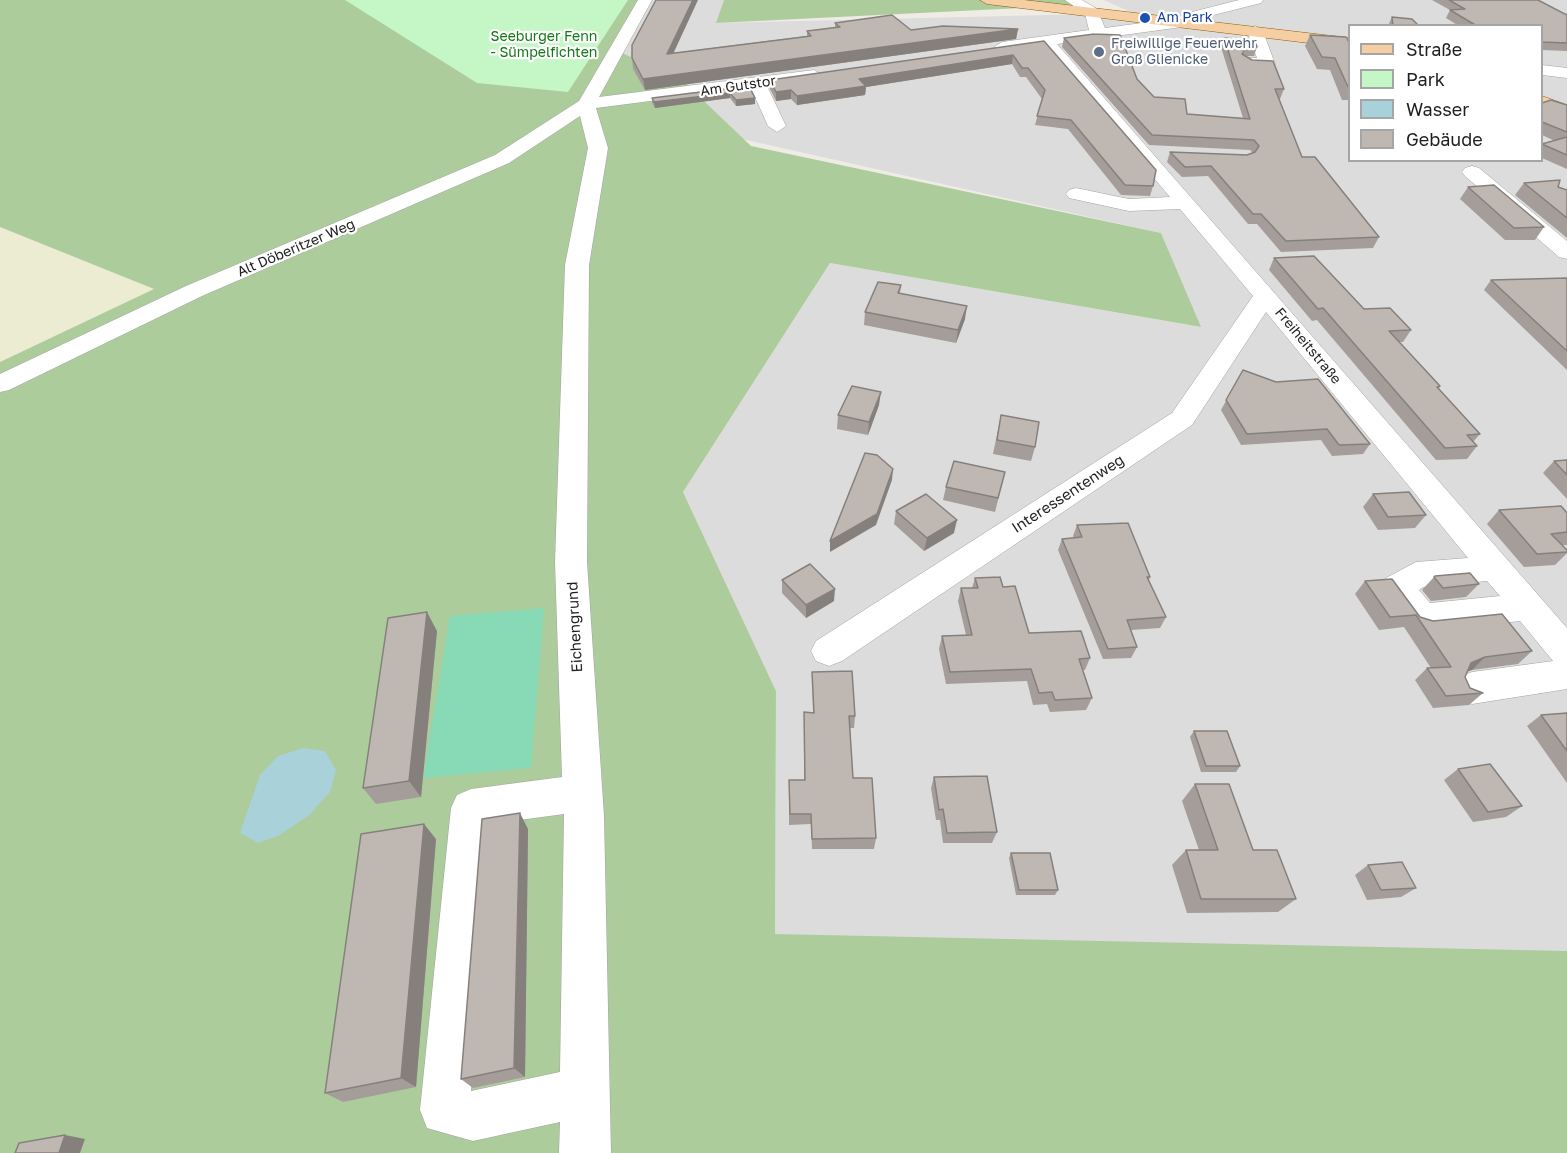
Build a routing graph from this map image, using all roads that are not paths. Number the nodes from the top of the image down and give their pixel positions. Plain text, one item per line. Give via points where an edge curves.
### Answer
1 (645, 0) edge
2 (987, 0) edge
3 (1072, 0) edge
4 (1256, 0) edge
5 (1092, 12) junction
6 (1182, 22) junction
7 (1255, 31) junction
8 (1102, 33) junction
9 (1046, 41) junction
10 (1348, 43) edge
11 (987, 50) edge
12 (1249, 62) edge
13 (1543, 70) edge
14 (834, 72) edge
15 (1567, 73) edge
16 (757, 83) junction
17 (1543, 101) edge
18 (586, 104) junction
19 (1567, 111) edge
20 (777, 126) dead end
21 (1472, 172) dead end
22 (1076, 194) dead end
23 (1185, 203) junction
24 (1567, 252) edge
25 (1265, 296) junction
26 (0, 384) edge
27 (1495, 568) junction
28 (1528, 607) junction
29 (829, 651) dead end
30 (1567, 653) edge
31 (1567, 674) edge
32 (1472, 688) edge
33 (583, 792) junction
34 (585, 1092) junction
35 (585, 1153) edge

1 - 18 street
2 - 5 main road
3 - 5 street
4 - 6 street
5 - 6 main road
5 - 8 street via 1095,28
6 - 7 main road
6 - 8 street
7 - 10 main road
7 - 12 street via 1267,64
8 - 9 street
9 - 11 street
9 - 23 street, Freiheitstraße via 1153,153
13 - 15 street
14 - 16 street, Am Gutstor
16 - 18 street, Am Gutstor
16 - 20 street
17 - 19 main road
18 - 26 street, Alt Döberitzer Weg via 502,159 194,291
18 - 33 street, Eichengrund via 598,148 577,265 571,562
21 - 24 street
22 - 23 street via 1128,205
23 - 25 street, Freiheitstraße
25 - 27 street, Freiheitstraße
25 - 29 street, Interessentenweg via 1182,418
27 - 28 street, Freiheitstraße
27 - 28 street via 1416,575 1398,587 1422,618
28 - 30 street, Freiheitstraße
31 - 32 street
33 - 34 street, Eichengrund
33 - 34 street via 471,808 445,1110 473,1116
34 - 35 street, Eichengrund

